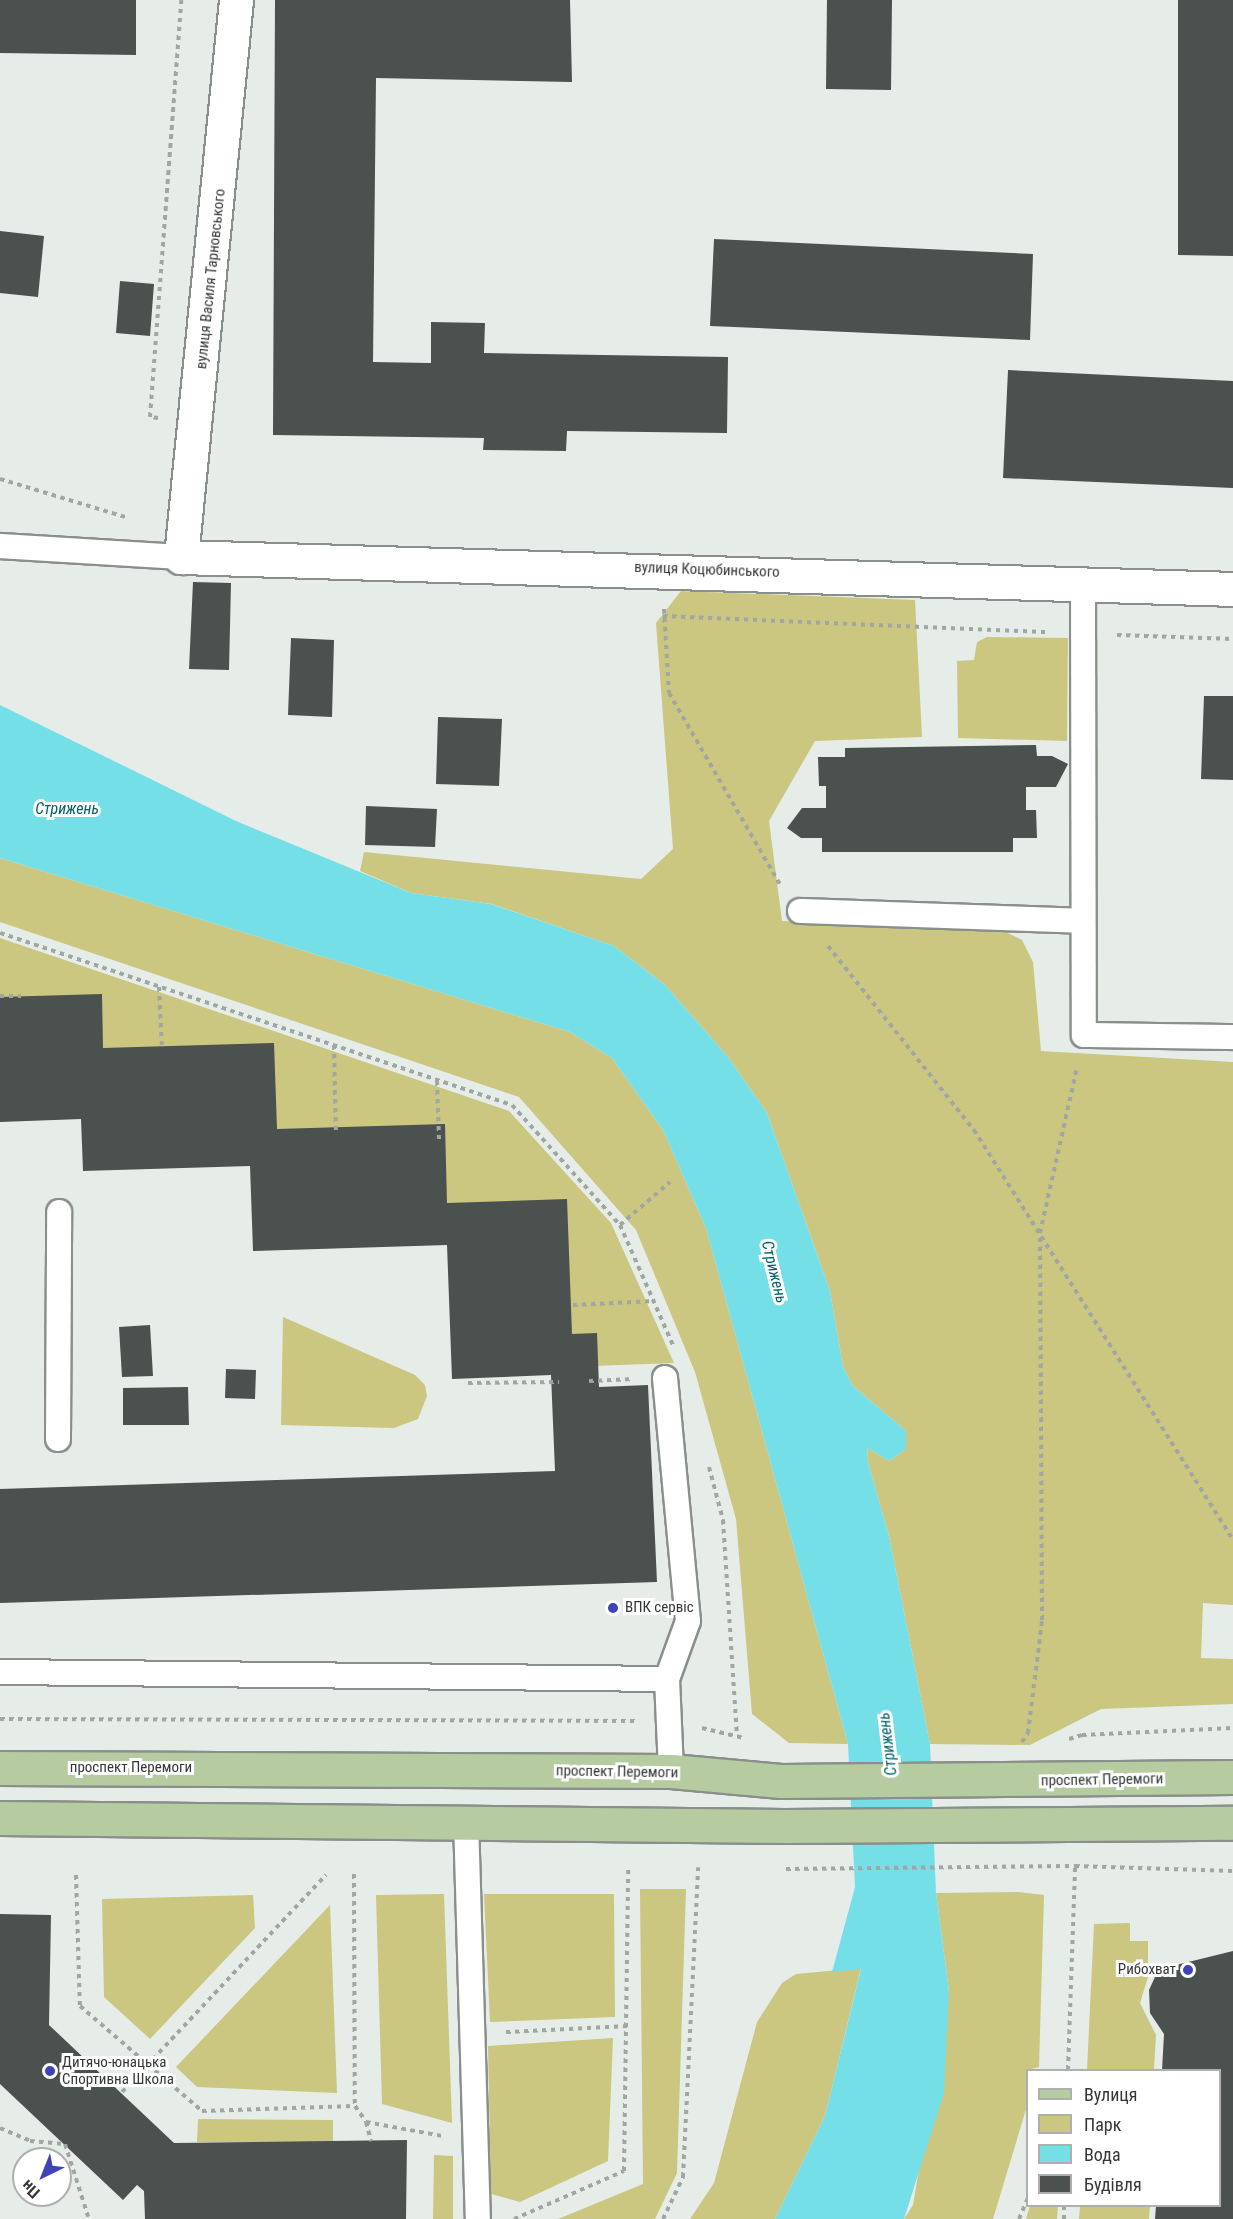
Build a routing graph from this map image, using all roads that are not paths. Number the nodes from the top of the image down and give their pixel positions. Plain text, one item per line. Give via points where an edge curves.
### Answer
1 (236, 0) edge
2 (0, 546) edge
3 (182, 546) junction
4 (1083, 584) junction
5 (1233, 589) edge
6 (800, 911) road end
7 (1082, 921) junction
8 (1233, 1037) edge
9 (59, 1212) dead end
10 (665, 1378) dead end
11 (58, 1439) dead end
12 (0, 1672) edge
13 (667, 1679) junction
14 (0, 1768) edge
15 (671, 1771) junction
16 (1233, 1777) edge
17 (0, 1818) edge
18 (466, 1820) junction
19 (1233, 1823) edge
20 (478, 2219) edge

1 - 3 street, вулиця Василя Тарновського
2 - 3 lane
3 - 4 street, вулиця Коцюбинського
4 - 5 street, вулиця Коцюбинського
4 - 7 lane
6 - 7 lane
7 - 8 lane via 1084,1035
9 - 11 lane
10 - 13 lane via 688,1621
12 - 13 lane
13 - 15 lane
14 - 15 main road, проспект Перемоги
15 - 16 main road, проспект Перемоги via 782,1781 1016,1782
17 - 18 main road
18 - 19 main road via 785,1826
18 - 20 lane via 474,2034 472,2141

